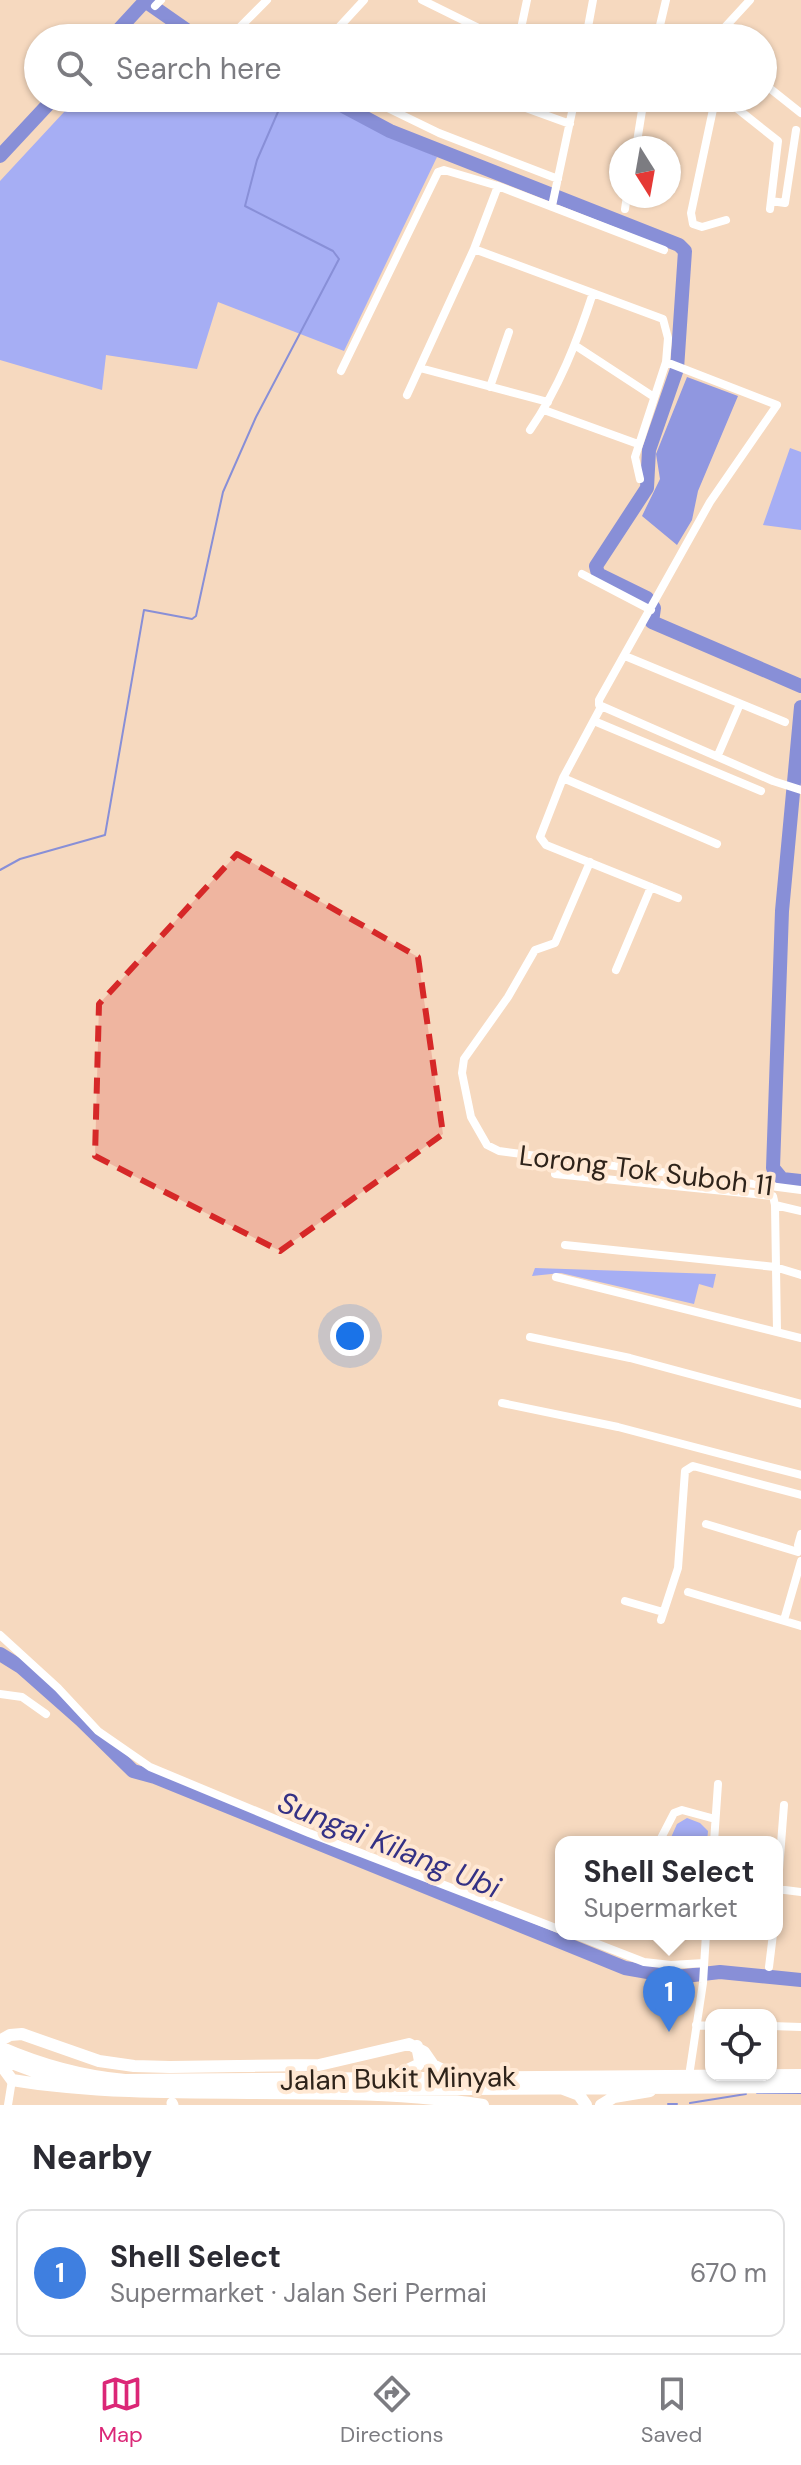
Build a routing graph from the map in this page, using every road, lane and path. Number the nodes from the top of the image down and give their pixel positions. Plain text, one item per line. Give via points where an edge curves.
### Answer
1 (267, 0) edge
2 (364, 0) edge
3 (422, 0) edge
4 (527, 0) edge
5 (592, 0) edge
6 (666, 0) edge
7 (750, 0) edge
8 (243, 24) edge
9 (342, 24) edge
10 (471, 24) edge
11 (522, 24) edge
12 (588, 24) edge
13 (660, 24) edge
14 (728, 24) edge
15 (777, 94) edge
16 (396, 112) edge
17 (538, 112) edge
18 (572, 112) edge
19 (642, 112) edge
20 (708, 112) edge
21 (742, 112) edge
22 (801, 113) edge
23 (570, 124) junction
24 (796, 130) dead end
25 (638, 136) edge
26 (557, 183) junction
27 (498, 186) junction
28 (552, 204) junction
29 (726, 220) dead end
30 (474, 249) junction
31 (664, 250) dead end
32 (593, 293) junction
33 (509, 332) dead end
34 (576, 346) junction
35 (669, 363) junction
36 (420, 368) junction
37 (341, 371) dead end
38 (490, 387) junction
39 (407, 395) dead end
40 (654, 397) junction
41 (546, 406) junction
42 (530, 430) dead end
43 (638, 444) junction
44 (640, 479) dead end
45 (582, 574) dead end
46 (653, 607) junction
47 (625, 656) junction
48 (600, 703) junction
49 (740, 704) junction
50 (594, 721) junction
51 (785, 722) dead end
52 (718, 755) junction
53 (563, 778) junction
54 (801, 790) edge
55 (761, 791) dead end
56 (717, 844) dead end
57 (590, 862) junction
58 (651, 887) junction
59 (678, 898) dead end
60 (616, 970) dead end
61 (555, 1174) dead end
62 (801, 1190) edge
63 (775, 1205) junction
64 (801, 1211) edge
65 (565, 1245) dead end
66 (775, 1267) junction
67 (801, 1275) edge
68 (556, 1277) dead end
69 (777, 1331) junction
70 (530, 1337) dead end
71 (801, 1338) edge
72 (502, 1403) dead end
73 (801, 1404) edge
74 (801, 1475) edge
75 (801, 1495) edge
76 (706, 1524) dead end
77 (801, 1534) edge
78 (800, 1554) edge
79 (688, 1592) dead end
80 (625, 1601) dead end
81 (784, 1620) junction
82 (801, 1626) edge
83 (0, 1635) edge
84 (0, 1694) edge
85 (46, 1714) dead end
86 (718, 1784) dead end
87 (784, 1805) dead end
88 (715, 1819) junction
89 (662, 1836) edge
90 (714, 1836) edge
91 (781, 1836) edge
92 (555, 1928) edge
93 (587, 1940) edge
94 (706, 1940) edge
95 (772, 1940) edge
96 (704, 1964) junction
97 (769, 1967) dead end
98 (696, 2025) junction
99 (705, 2026) edge
100 (777, 2026) edge
101 (801, 2027) edge
102 (417, 2046) junction
103 (0, 2048) edge
104 (801, 2075) edge
105 (689, 2076) junction
106 (458, 2077) junction
107 (12, 2080) junction
108 (380, 2083) junction
109 (559, 2087) junction
110 (801, 2087) edge
111 (657, 2089) junction
112 (172, 2104) edge
113 (8, 2105) edge
114 (483, 2105) edge
115 (586, 2105) edge
116 (601, 2105) edge

1 - 8 street
2 - 9 street
3 - 10 street
4 - 11 street
5 - 12 street
6 - 13 street
7 - 14 street
15 - 22 street
16 - 26 street
17 - 23 street
18 - 23 street
19 - 25 street
20 - 29 street via 691,213 693,224 702,227
21 - 24 street via 778,141 770,205 785,203
23 - 26 street
26 - 28 street
27 - 28 street
27 - 30 street
27 - 37 street via 450,170 438,172
28 - 31 street
30 - 32 street
30 - 36 street
32 - 34 street
32 - 35 street via 663,319
33 - 38 street
34 - 40 street
34 - 41 street
35 - 40 street
35 - 46 street via 777,405 710,502
36 - 38 street
36 - 39 street
38 - 41 street
40 - 43 street
41 - 42 street
41 - 43 street
43 - 44 street via 635,463
45 - 46 street
46 - 47 street
47 - 48 street
47 - 49 street
48 - 50 street
48 - 52 street
49 - 51 street
49 - 52 street
50 - 53 street
50 - 55 street
52 - 54 street
53 - 56 street
53 - 57 street via 540,837 546,845
57 - 58 street
57 - 62 street, Lorong Tok Suboh 11 via 555,943 535,950 464,1059 471,1117 487,1145 499,1151
58 - 59 street
58 - 60 street
61 - 63 street via 773,1196
63 - 64 street
63 - 66 street
65 - 66 street
66 - 67 street
66 - 69 street
68 - 69 street
69 - 71 street
70 - 73 street
72 - 74 street
75 - 80 street via 693,1466 685,1471 678,1568 662,1616
76 - 78 street
77 - 78 street
78 - 81 street
79 - 81 street
81 - 82 street
83 - 92 street via 98,1731 150,1767
84 - 85 street via 22,1697
86 - 88 street
87 - 91 street
88 - 89 street via 682,1810 674,1813
88 - 90 street
93 - 96 street via 644,1962
94 - 96 street
95 - 97 street
96 - 98 street
98 - 99 street
98 - 105 street
100 - 101 street
102 - 103 main road via 319,2065 186,2068 99,2061 22,2034 10,2035
102 - 106 main road via 433,2065
102 - 108 main road via 418,2065
103 - 107 main road
103 - 108 main road, Jalan Bukit Minyak via 91,2077
104 - 105 main road, Jalan Bukit Minyak
105 - 106 main road, Jalan Bukit Minyak
106 - 108 main road, Jalan Bukit Minyak
107 - 112 main road via 77,2097
107 - 113 street
108 - 109 main road, Jalan Bukit Minyak
109 - 111 main road, Jalan Bukit Minyak
109 - 115 main road via 579,2095
110 - 111 main road, Jalan Bukit Minyak
111 - 116 main road via 614,2097
112 - 114 main road via 415,2100

